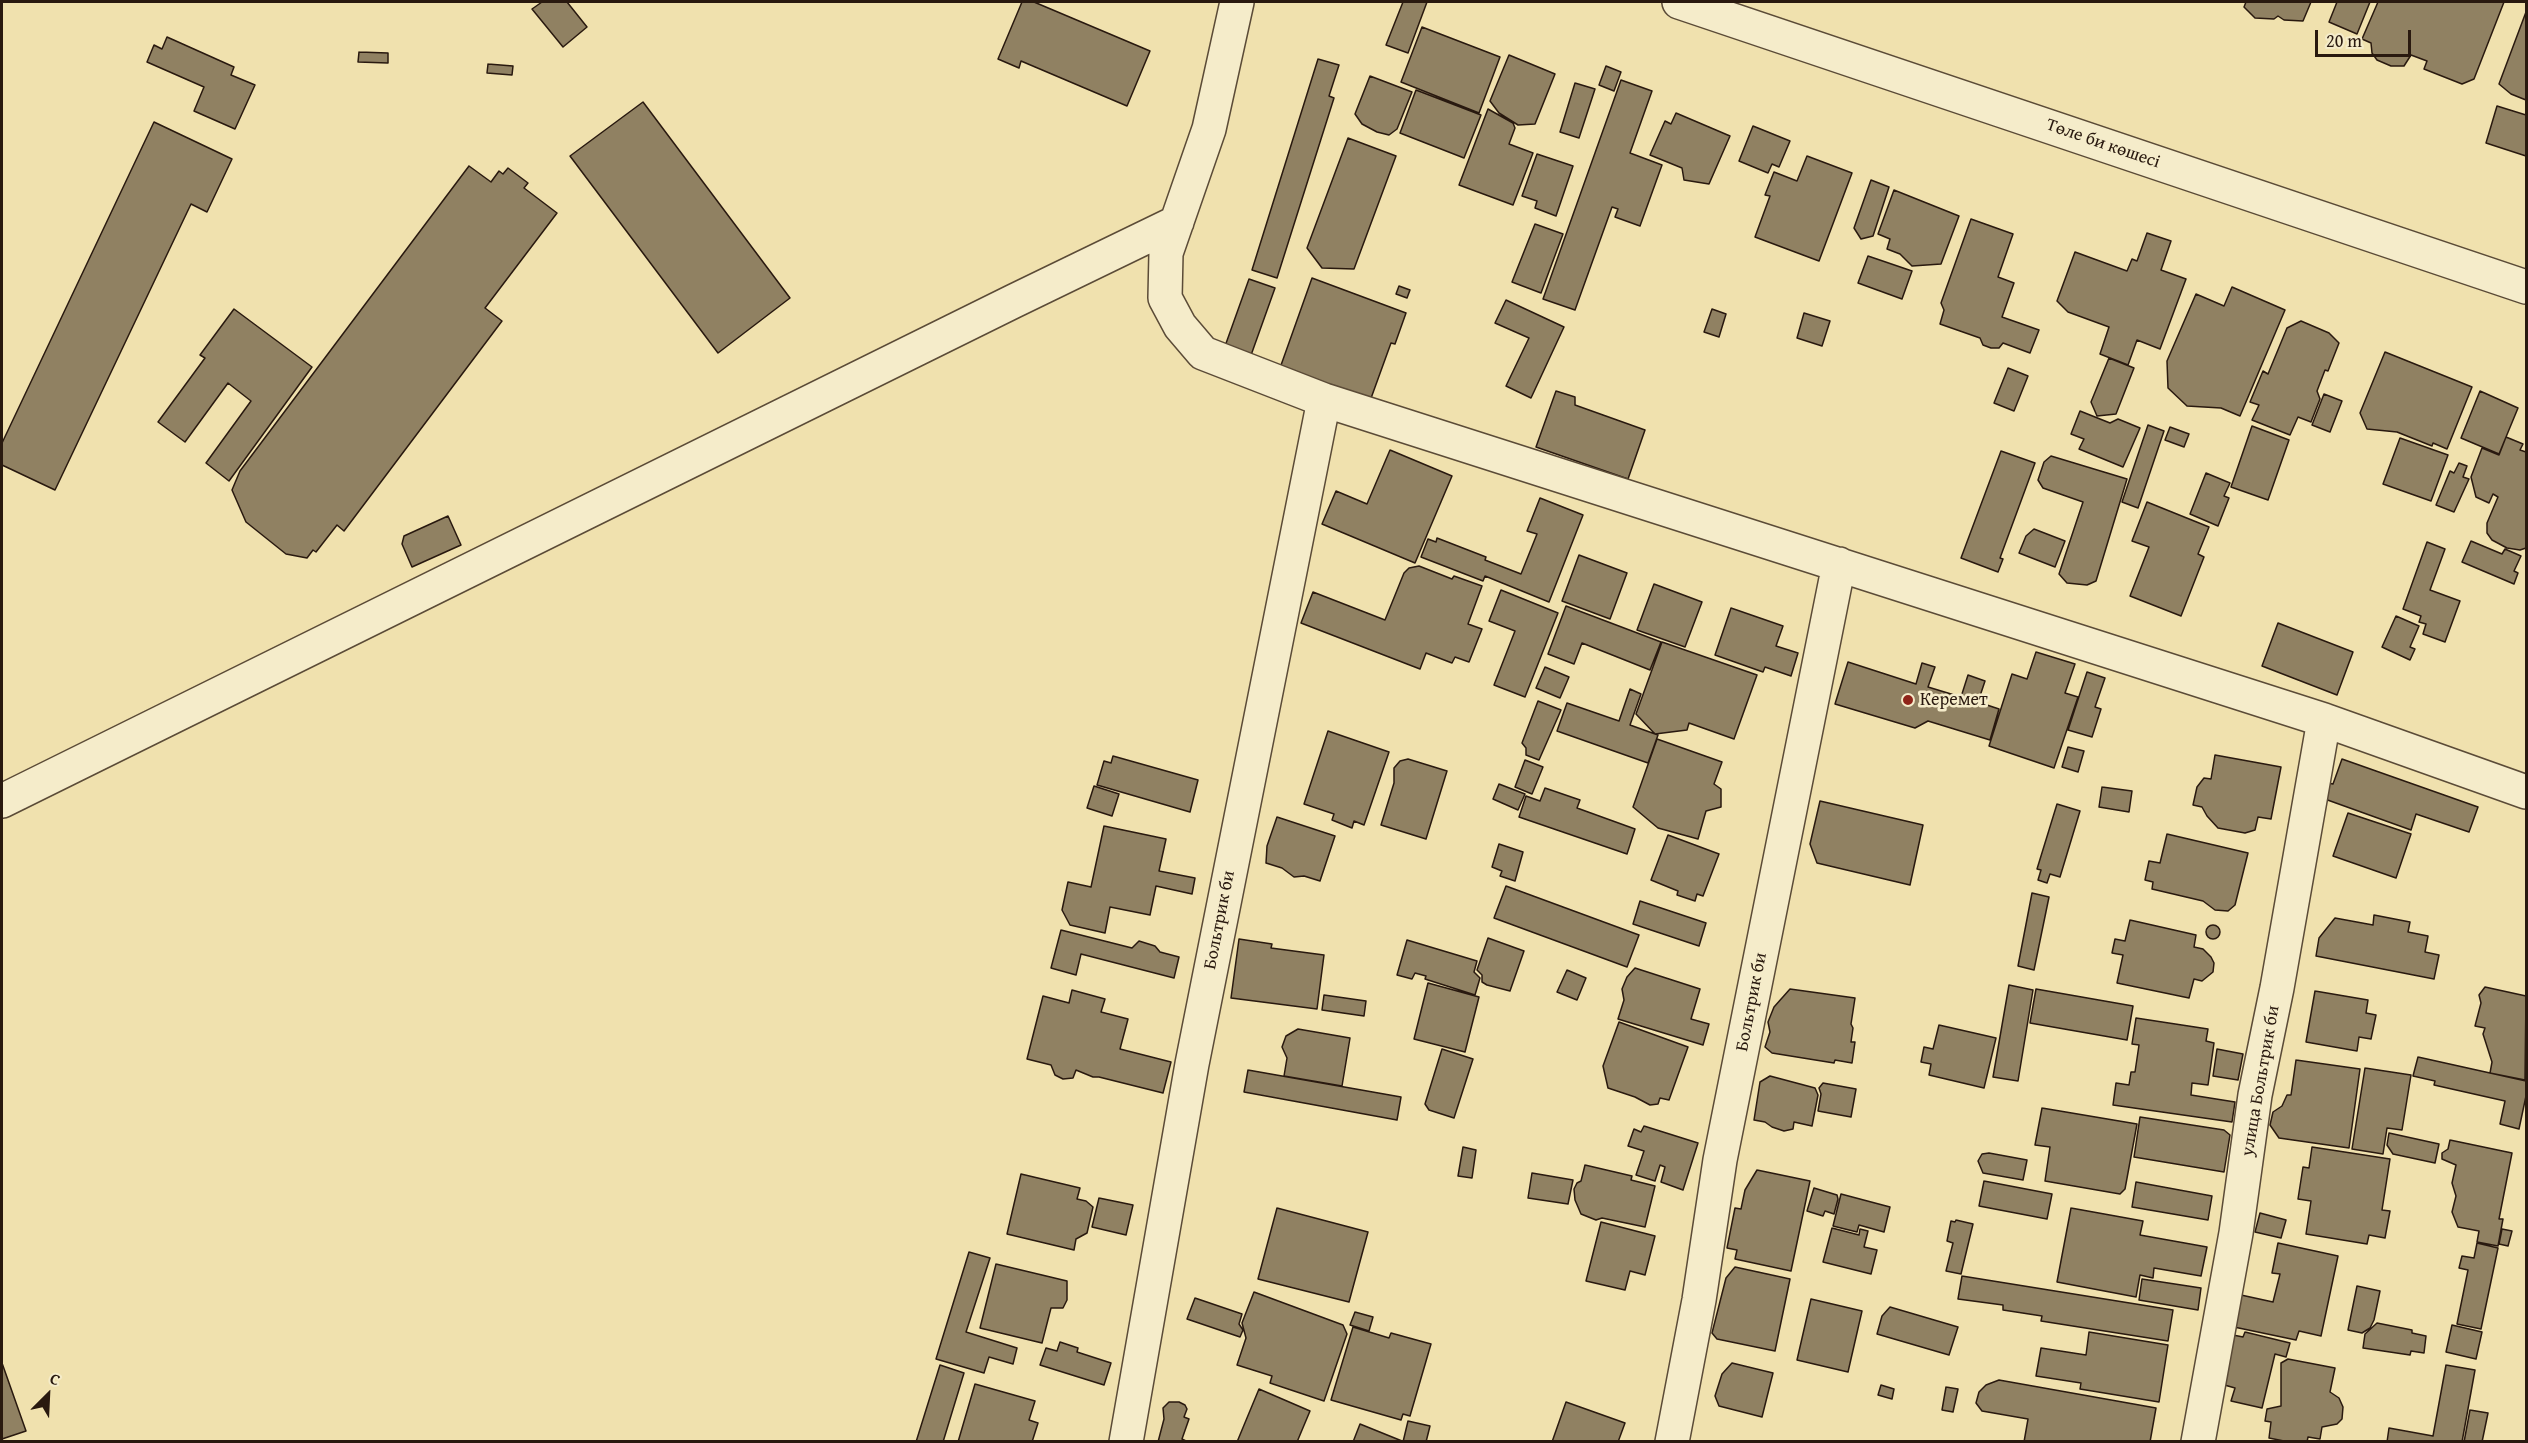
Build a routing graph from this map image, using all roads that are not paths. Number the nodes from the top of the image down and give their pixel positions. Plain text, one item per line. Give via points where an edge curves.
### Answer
1 (1679, 2) edge
2 (1233, 3) edge
3 (1177, 222) junction
4 (2526, 287) edge
5 (1324, 400) junction
6 (1839, 564) junction
7 (2324, 720) junction
8 (2526, 792) edge
9 (2, 801) edge
10 (1126, 1442) edge
11 (1672, 1442) edge
12 (2198, 1442) edge

1 - 4 street, Төле би көшесі
2 - 3 street via 1209,129
3 - 5 street via 1166,253 1165,298 1180,326 1203,353
3 - 9 street
5 - 6 street
5 - 10 street, Больтрик би via 1192,1064
6 - 7 street
6 - 11 street, Больтрик би via 1720,1160
7 - 8 street
7 - 12 street, улица Больтрик би via 2255,1095 2236,1233

